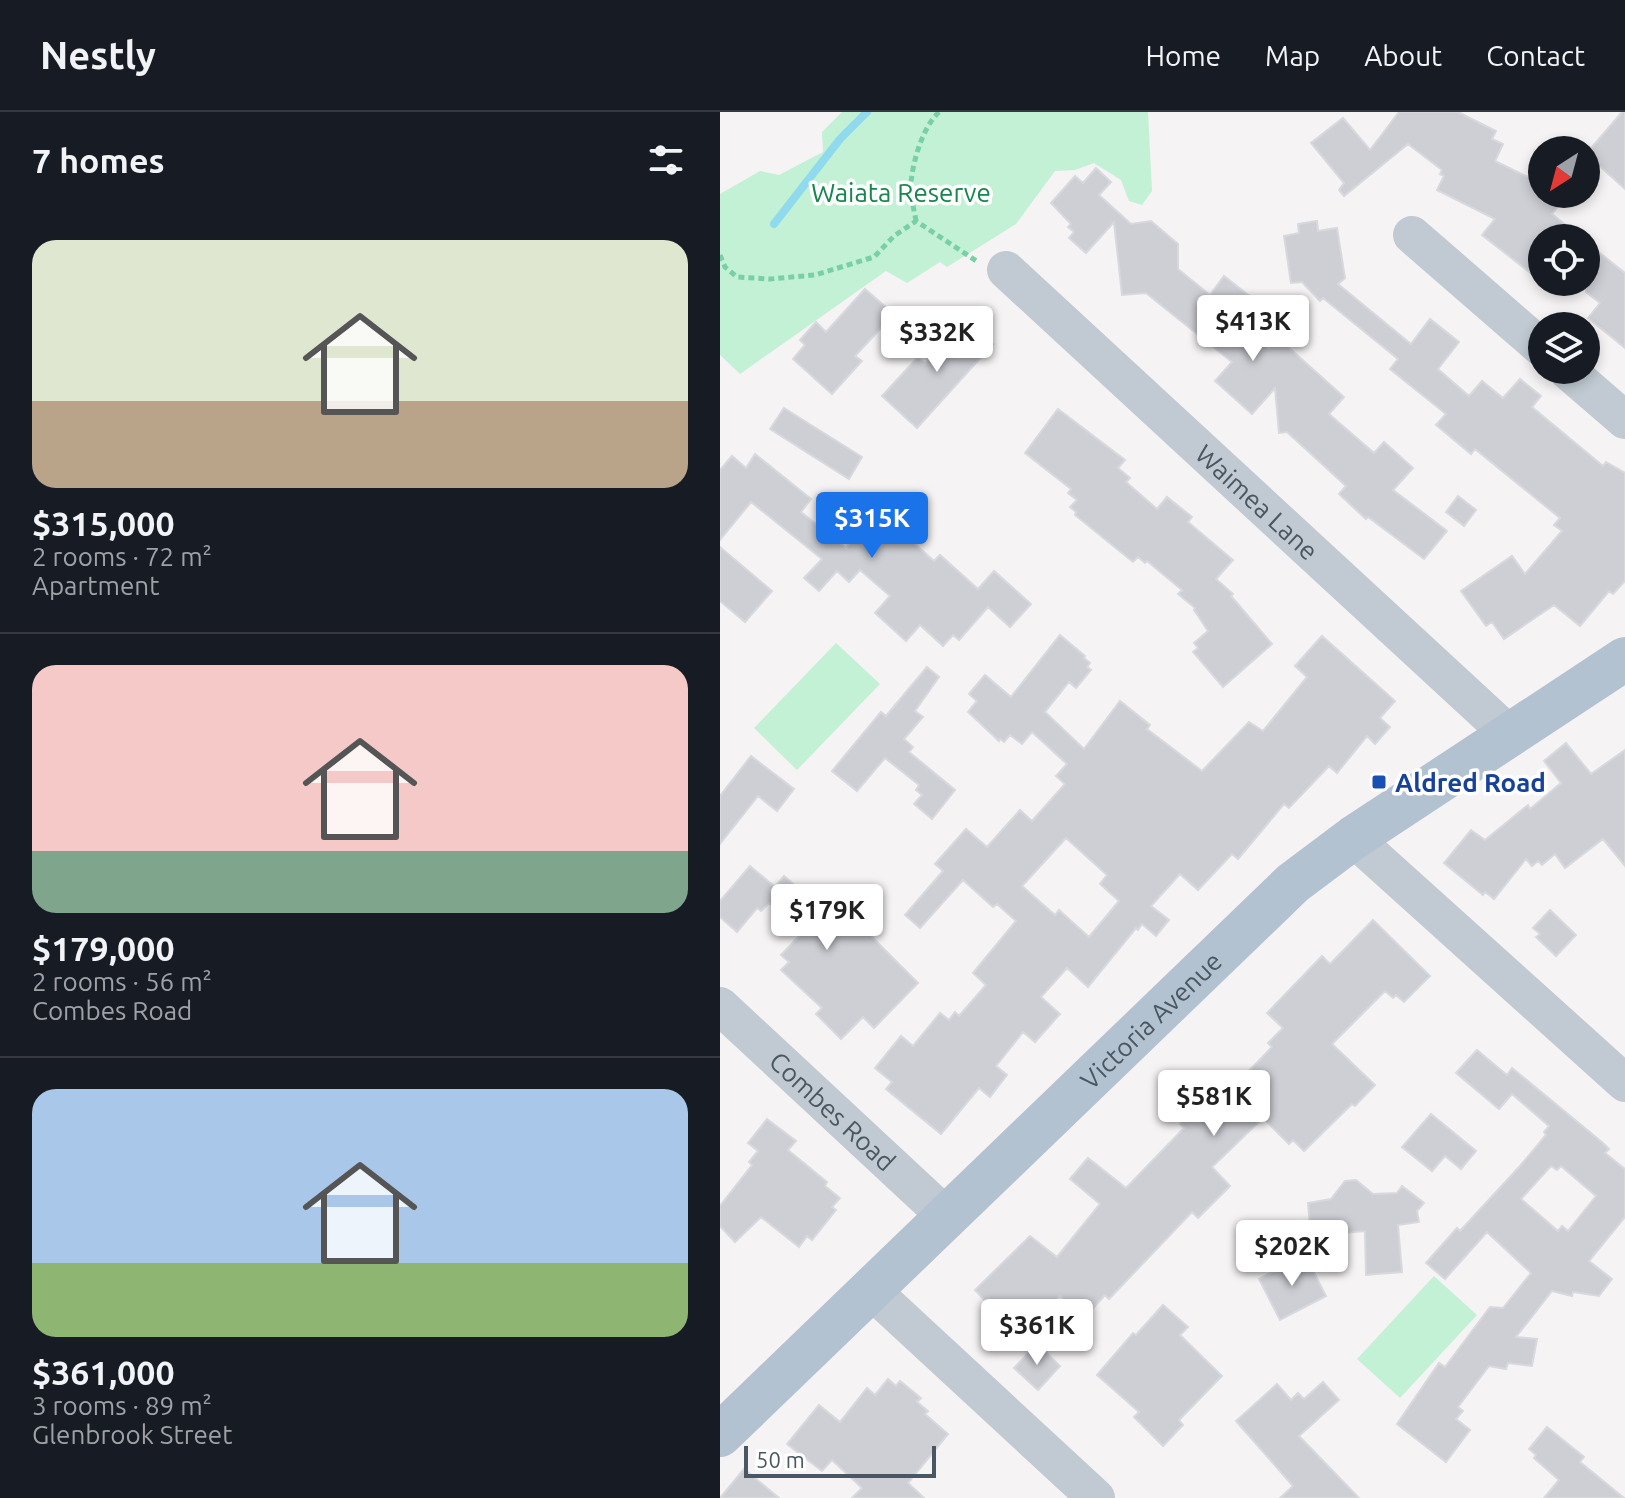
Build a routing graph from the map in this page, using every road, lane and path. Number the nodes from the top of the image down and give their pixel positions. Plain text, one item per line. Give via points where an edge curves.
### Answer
1 (939, 112) edge
2 (916, 221) junction
3 (1412, 235) dead end
4 (720, 255) edge
5 (1006, 270) joint
6 (1528, 336) edge
7 (1583, 384) edge
8 (1625, 420) edge
9 (1625, 659) edge
10 (1510, 735) junction
11 (1353, 838) junction
12 (720, 1006) edge
13 (1625, 1083) edge
14 (947, 1217) junction
15 (871, 1290) junction
16 (720, 1435) edge
17 (1096, 1498) edge

1 - 2 path via 931,119 915,164 911,184
2 - 4 path via 874,257 815,275 737,277
2 - 5 path via 977,262
3 - 6 street
5 - 10 street, Waimea Lane
7 - 8 street
9 - 10 main road, Victoria Avenue
10 - 11 main road, Victoria Avenue
11 - 13 street
11 - 14 main road, Victoria Avenue via 1293,883
12 - 14 street, Combes Road
14 - 15 main road, Victoria Avenue
15 - 16 main road, Victoria Avenue
15 - 17 street

